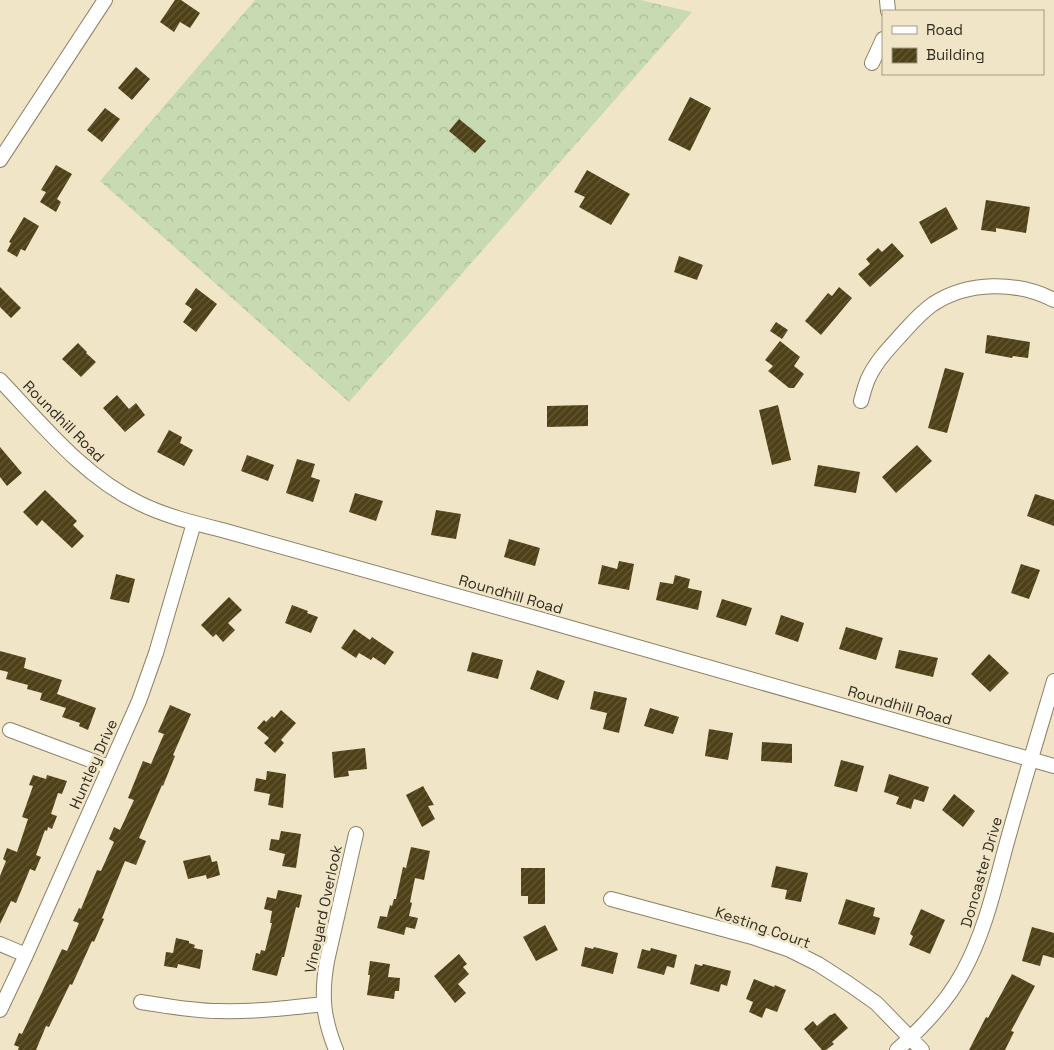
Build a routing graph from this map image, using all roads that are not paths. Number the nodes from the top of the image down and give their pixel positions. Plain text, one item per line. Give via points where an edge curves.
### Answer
1 (104, 0) edge
2 (882, 41) edge
3 (872, 63) dead end
4 (0, 160) edge
5 (1054, 300) edge
6 (0, 380) edge
7 (860, 401) dead end
8 (194, 523) junction
9 (1054, 681) edge
10 (10, 730) dead end
11 (1030, 759) junction
12 (1054, 766) edge
13 (110, 767) junction
14 (356, 834) dead end
15 (611, 898) dead end
16 (0, 944) edge
17 (26, 955) junction
18 (141, 1002) dead end
19 (324, 1004) junction
20 (0, 1010) edge
21 (911, 1038) junction
22 (336, 1050) edge
23 (897, 1050) edge
24 (922, 1050) edge

1 - 4 street
2 - 3 street
5 - 7 street via 1028,290 1001,285 952,293 915,320 887,351 868,379
6 - 8 street, Roundhill Road via 63,446 114,489 138,503
8 - 11 street, Roundhill Road
8 - 13 street, Huntley Drive via 156,653
9 - 11 street, Doncaster Drive
10 - 13 street
11 - 12 street, Roundhill Road
11 - 21 street, Doncaster Drive via 990,906 976,944 942,1004
13 - 17 street, Huntley Drive
14 - 19 street, Vineyard Overlook via 327,961
15 - 21 street, Kesting Court via 790,950 850,984 876,1003
16 - 17 street
17 - 20 street, Huntley Drive
18 - 19 street via 217,1012
19 - 22 street, Vineyard Overlook
21 - 23 street, Doncaster Drive
21 - 24 street, Kesting Court

